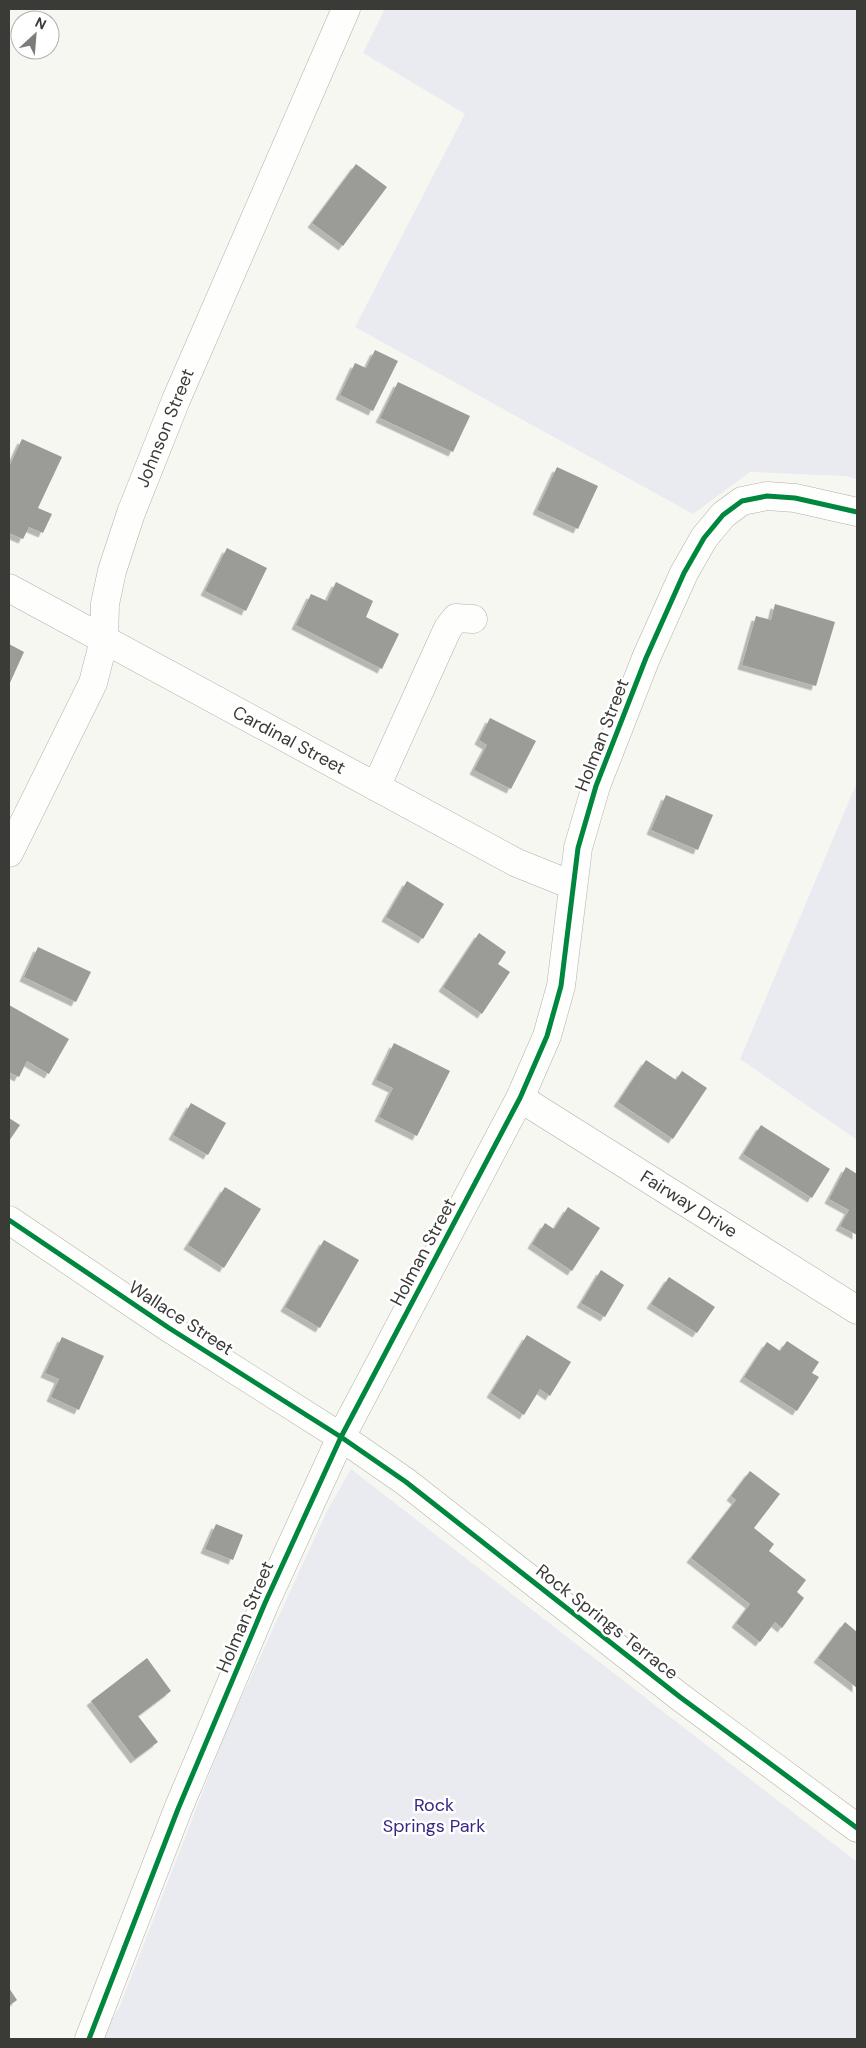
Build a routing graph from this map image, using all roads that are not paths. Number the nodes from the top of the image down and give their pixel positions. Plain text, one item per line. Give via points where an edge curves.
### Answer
1 (346, 9) edge
2 (857, 512) edge
3 (9, 588) edge
4 (472, 619) dead end
5 (104, 640) junction
6 (376, 787) junction
7 (9, 853) edge
8 (572, 885) junction
9 (520, 1098) junction
10 (9, 1220) edge
11 (857, 1310) edge
12 (340, 1437) junction
13 (857, 1828) edge
14 (91, 2039) edge

1 - 5 street, Johnson Street via 176,400 131,513 112,571 105,604
2 - 8 street, Holman Street via 795,498 767,496 742,501 723,515 704,538 684,573 646,658 596,786 578,848
3 - 5 street, Cardinal Street
4 - 6 street via 456,618 448,628
5 - 6 street, Cardinal Street
5 - 7 street, Johnson Street via 93,683
6 - 8 street, Cardinal Street via 517,864
8 - 9 street, Holman Street via 561,986 547,1036
9 - 11 street, Fairway Drive
9 - 12 street, Holman Street
10 - 12 street, Wallace Street via 169,1328
12 - 13 street, Rock Springs Terrace via 406,1482 680,1697
12 - 14 street, Holman Street via 178,1809

